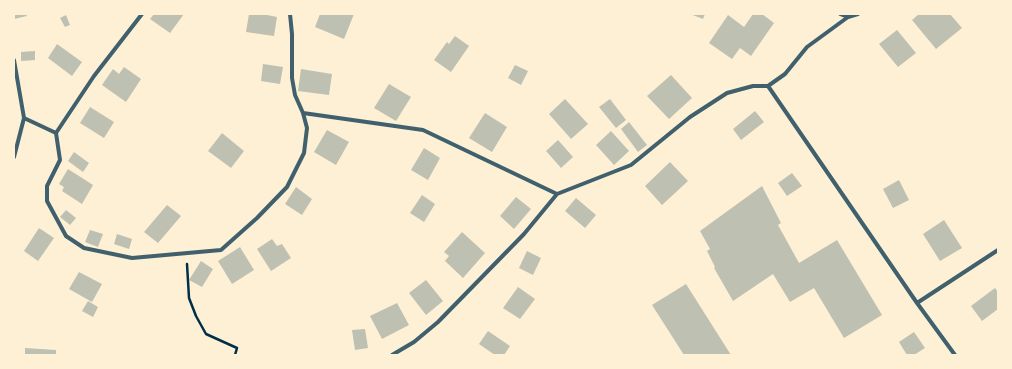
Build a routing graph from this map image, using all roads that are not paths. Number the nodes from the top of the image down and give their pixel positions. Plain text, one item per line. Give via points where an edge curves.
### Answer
1 (142, 14) edge
2 (290, 14) edge
3 (840, 14) edge
4 (858, 14) edge
5 (848, 17) junction
6 (14, 60) edge
7 (768, 86) junction
8 (303, 113) junction
9 (24, 118) junction
10 (56, 133) junction
11 (14, 157) edge
12 (557, 194) junction
13 (998, 250) edge
14 (917, 303) junction
15 (392, 355) edge
16 (955, 355) edge

1 - 10 street via 94,76
2 - 8 street via 294,96
3 - 5 street
4 - 5 street
5 - 7 street via 807,47 785,74
6 - 9 street
7 - 12 street via 753,86 727,93 690,117 631,165
7 - 14 street
8 - 10 street via 307,128 304,153 287,187 221,250 187,254 132,258 84,248 66,236 47,201 47,186 60,160
8 - 12 street via 423,130
9 - 10 street
9 - 11 street
12 - 15 street via 524,234 438,322 414,342
13 - 14 street
14 - 16 street

